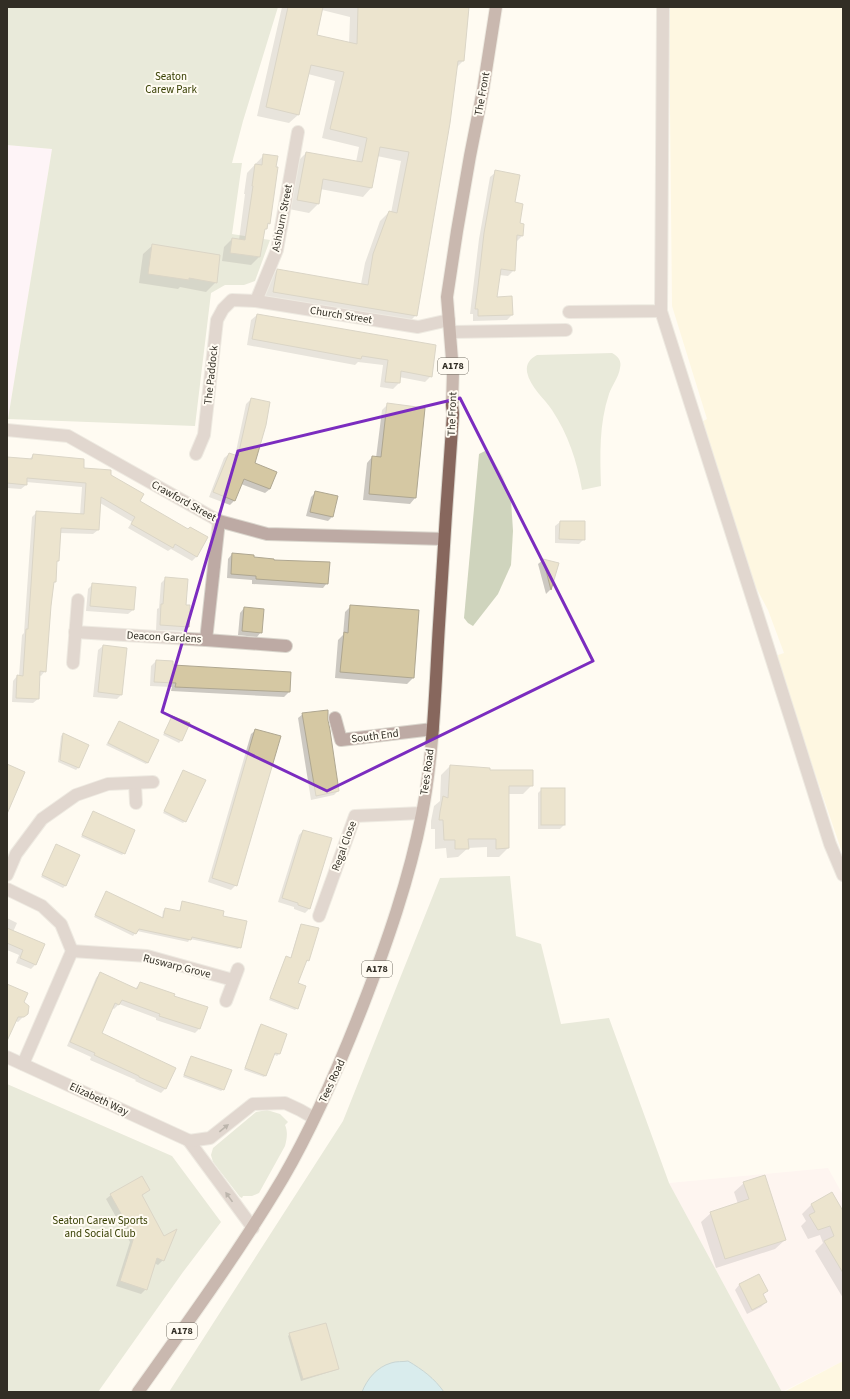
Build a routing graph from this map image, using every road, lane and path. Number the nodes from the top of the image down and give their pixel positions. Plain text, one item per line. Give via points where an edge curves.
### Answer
1 (496, 7) edge
2 (663, 7) edge
3 (298, 132) dead end
4 (232, 300) joint
5 (256, 301) junction
6 (661, 311) junction
7 (569, 312) dead end
8 (449, 320) junction
9 (566, 330) dead end
10 (451, 332) junction
11 (7, 430) edge
12 (196, 454) dead end
13 (219, 521) junction
14 (444, 539) junction
15 (78, 600) dead end
16 (75, 632) junction
17 (206, 640) junction
18 (286, 646) dead end
19 (73, 663) dead end
20 (335, 718) dead end
21 (433, 729) junction
22 (153, 782) dead end
23 (135, 783) junction
24 (136, 803) dead end
25 (422, 813) junction
26 (7, 875) edge
27 (843, 875) edge
28 (7, 889) edge
29 (319, 916) dead end
30 (72, 951) junction
31 (226, 1001) dead end
32 (7, 1057) edge
33 (23, 1064) junction
34 (314, 1118) junction
35 (189, 1141) junction
36 (252, 1228) junction
37 (138, 1392) edge

1 - 8 main road, The Front / A178 via 447,297
2 - 6 street
3 - 5 street, Ashburn Street via 277,250
4 - 5 street, Church Street
4 - 12 street, The Paddock via 217,320 204,435
5 - 8 street, Church Street via 418,327
6 - 7 street
6 - 27 street via 830,844
8 - 10 main road, The Front / A178
9 - 10 street
10 - 14 main road, The Front / A178 via 454,372 453,414
11 - 13 street, Crawford Street via 68,436
13 - 14 street, Crawford Street via 267,534
13 - 17 street, Deacon Gardens
14 - 21 main road, The Front / A178
15 - 16 street
16 - 17 street, Deacon Gardens
16 - 19 street
17 - 18 street
20 - 21 street, South End via 341,740
21 - 25 main road, Tees Road / A178
22 - 23 street
23 - 24 street
23 - 26 street via 108,784 76,795 42,819 16,854
25 - 29 street, Regal Close via 355,816
25 - 34 main road, Tees Road / A178 via 410,866 388,935 344,1054
28 - 30 street via 42,906 61,924
30 - 31 street, Ruswarp Grove via 147,956 236,975
30 - 33 street
32 - 33 street, Elizabeth Way
33 - 35 street, Elizabeth Way
35 -> 34 street via 210,1138 254,1104 285,1103
34 - 36 main road, Tees Road / A178 via 285,1175
36 -> 35 street, Elizabeth Way
36 - 37 main road, Tees Road / A178

